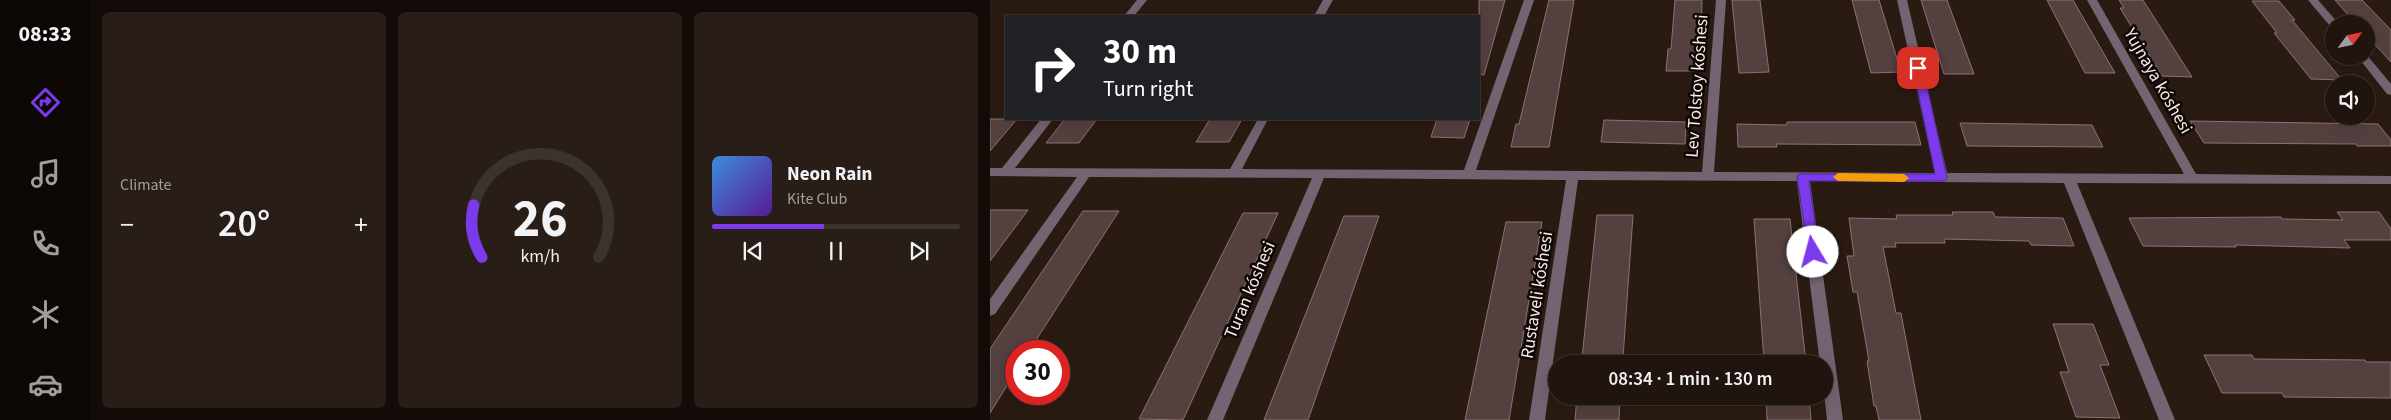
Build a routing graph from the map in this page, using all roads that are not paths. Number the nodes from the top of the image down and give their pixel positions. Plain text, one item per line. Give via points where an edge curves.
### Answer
1 (1142, 0) edge
2 (1328, 0) edge
3 (1529, 0) edge
4 (1721, 0) edge
5 (1902, 0) edge
6 (2092, 0) edge
7 (2313, 0) edge
8 (1130, 15) edge
9 (1320, 15) edge
10 (2326, 15) edge
11 (2369, 65) edge
12 (2391, 91) edge
13 (1047, 120) edge
14 (1262, 120) edge
15 (990, 172) edge
16 (1005, 172) junction
17 (1085, 174) junction
18 (1233, 174) junction
19 (1320, 174) junction
20 (1468, 175) junction
21 (1708, 175) junction
22 (1573, 176) junction
23 (1803, 177) junction
24 (1942, 178) junction
25 (2069, 179) junction
26 (2194, 180) junction
27 (2391, 180) edge
28 (990, 310) edge
29 (1215, 420) edge
30 (1537, 420) edge
31 (1835, 420) edge
32 (2167, 420) edge

1 - 8 street
2 - 9 street
3 - 20 street
4 - 21 street, Lev Tolstoy kóshesi
5 - 24 street
6 - 26 street, Yujnaya kóshesi
7 - 10 street
11 - 12 street
13 - 16 street
14 - 18 street
15 - 16 street
16 - 17 street
17 - 18 street
17 - 28 street
18 - 19 street
19 - 20 street
19 - 29 street, Turan kóshesi
20 - 22 street
21 - 22 street
21 - 23 street
22 - 30 street, Rustaveli kóshesi
23 - 24 street
23 - 31 street
24 - 25 street
25 - 26 street
25 - 32 street
26 - 27 street

